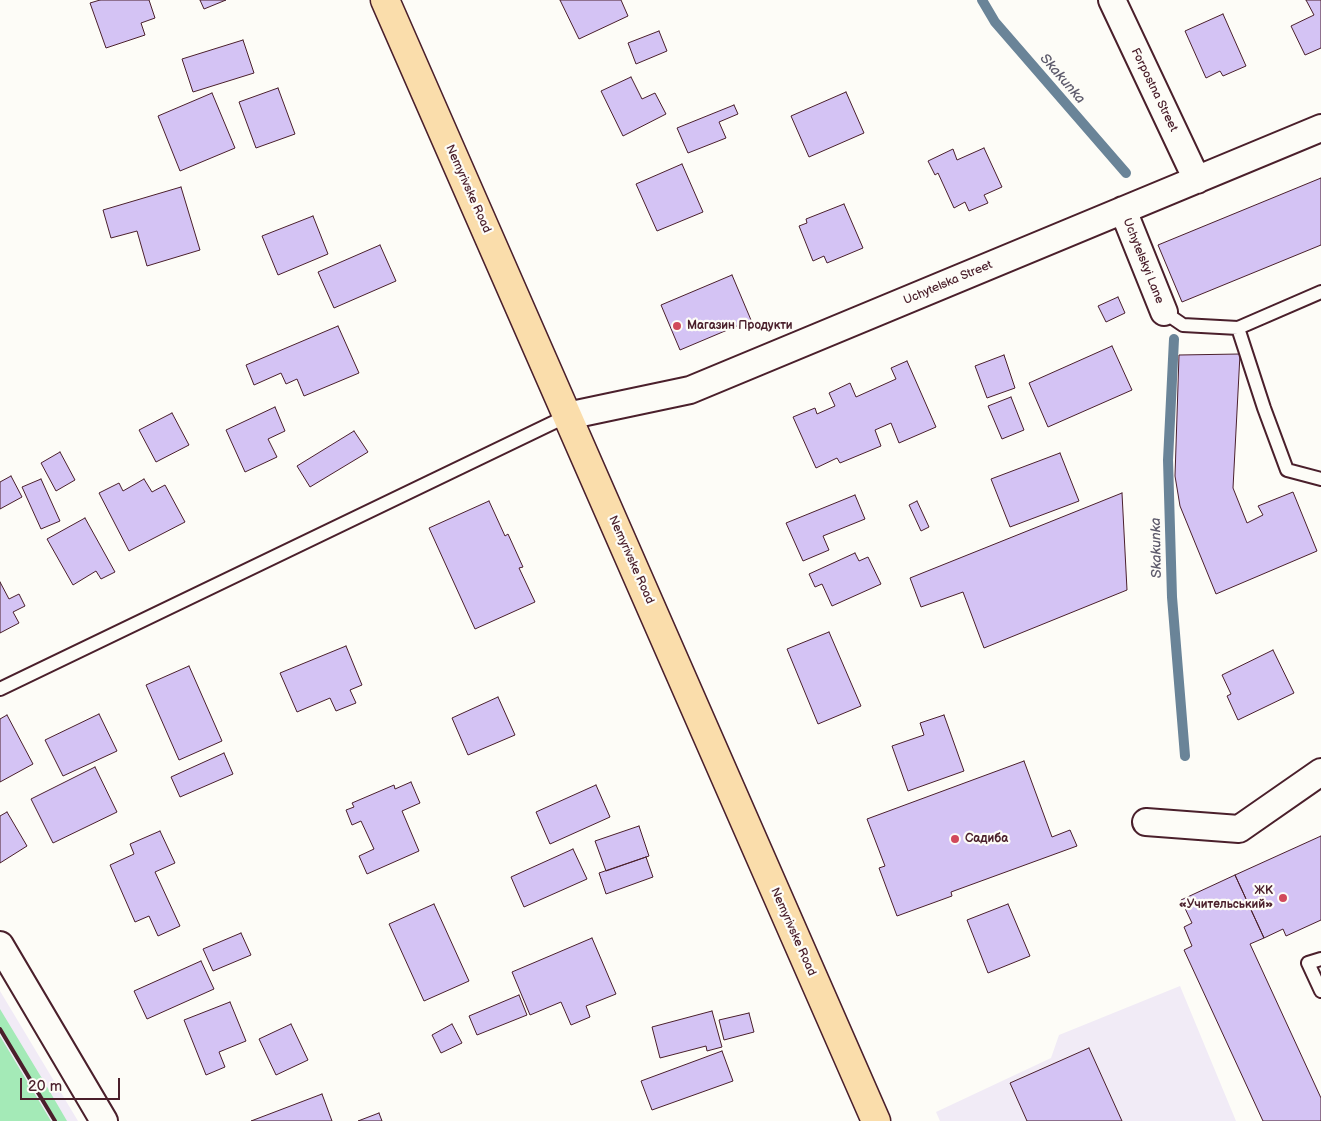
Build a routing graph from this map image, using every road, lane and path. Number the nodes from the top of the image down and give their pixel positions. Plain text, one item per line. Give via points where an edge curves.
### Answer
1 (385, 0) edge
2 (1112, 0) edge
3 (1321, 128) edge
4 (1197, 180) junction
5 (1123, 210) junction
6 (1321, 292) edge
7 (1164, 312) joint
8 (1238, 328) junction
9 (567, 416) junction
10 (1321, 479) edge
11 (0, 689) edge
12 (1321, 772) edge
13 (1146, 822) dead end
14 (0, 945) edge
15 (1321, 959) edge
16 (1321, 991) edge
17 (104, 1121) edge
18 (876, 1121) edge

1 - 9 main road, Nemyrivske Road
2 - 4 street, Forpostna Street
3 - 4 street, Uchytelska Street
4 - 5 street, Uchytelska Street
5 - 7 street, Uchytelskyi Lane
5 - 9 street, Uchytelska Street via 690,390
6 - 8 lane
7 - 8 lane via 1184,325
8 - 10 lane via 1287,470
9 - 11 lane
9 - 18 main road, Nemyrivske Road
12 - 13 street via 1239,829
14 - 17 street
15 - 16 lane via 1308,963

